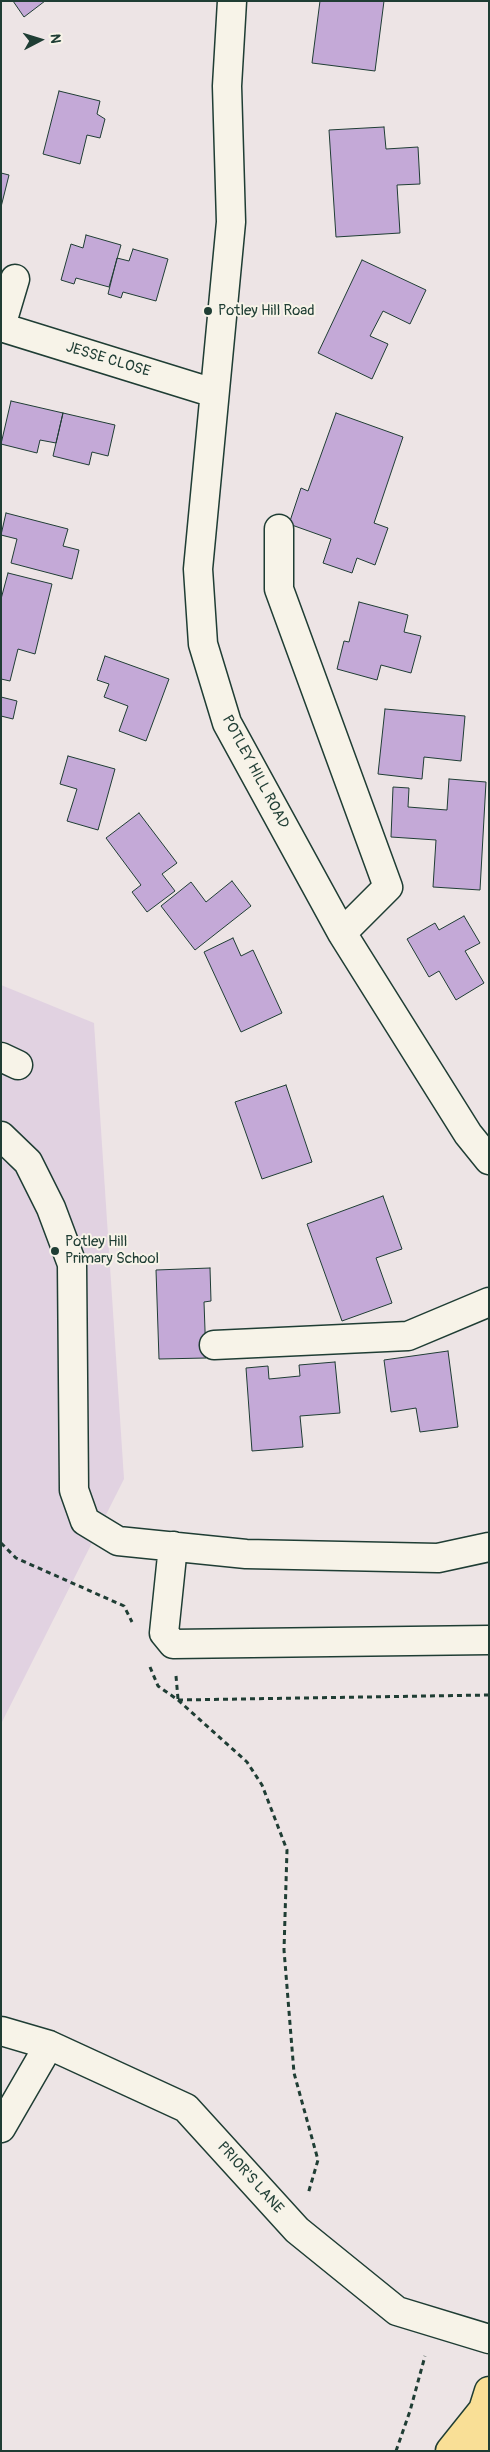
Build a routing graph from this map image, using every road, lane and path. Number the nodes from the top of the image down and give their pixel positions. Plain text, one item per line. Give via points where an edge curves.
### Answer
1 (232, 1) edge
2 (15, 279) dead end
3 (1, 327) edge
4 (214, 392) junction
5 (279, 529) dead end
6 (342, 933) junction
7 (1, 1136) edge
8 (489, 1160) edge
9 (489, 1302) edge
10 (214, 1345) dead end
11 (1, 1543) edge
12 (173, 1546) junction
13 (489, 1547) edge
14 (136, 1630) dead end
15 (489, 1640) edge
16 (148, 1662) dead end
17 (489, 1695) edge
18 (178, 1700) junction
19 (1, 2031) edge
20 (49, 2045) junction
21 (1, 2128) edge
22 (318, 2160) dead end
23 (489, 2339) edge
24 (424, 2356) dead end
25 (487, 2404) edge
26 (396, 2451) edge
27 (450, 2451) edge
28 (475, 2451) edge

1 - 4 street, POTLEY HILL ROAD via 227,86 231,222
2 - 3 street, JESSE CLOSE
3 - 4 street, JESSE CLOSE
4 - 6 street, POTLEY HILL ROAD via 198,569 203,644 227,723
5 - 6 street via 279,589 388,887
6 - 8 street, POTLEY HILL ROAD via 468,1134
7 - 12 street via 28,1162 51,1208 72,1264 74,1490 85,1521 118,1541
9 - 10 street via 408,1336
11 - 14 path via 16,1558 124,1606
12 - 13 street via 246,1554 438,1558
12 - 15 street via 164,1632 173,1644
16 - 18 path via 158,1686
17 - 18 path
18 - 22 path via 247,1762 262,1785 287,1850 284,1950 294,2073
19 - 20 street, PRIOR'S LANE
20 - 21 street
20 - 23 street, PRIOR'S LANE via 186,2108 297,2230 397,2311
24 - 26 path
25 - 27 main road
25 - 28 main road

